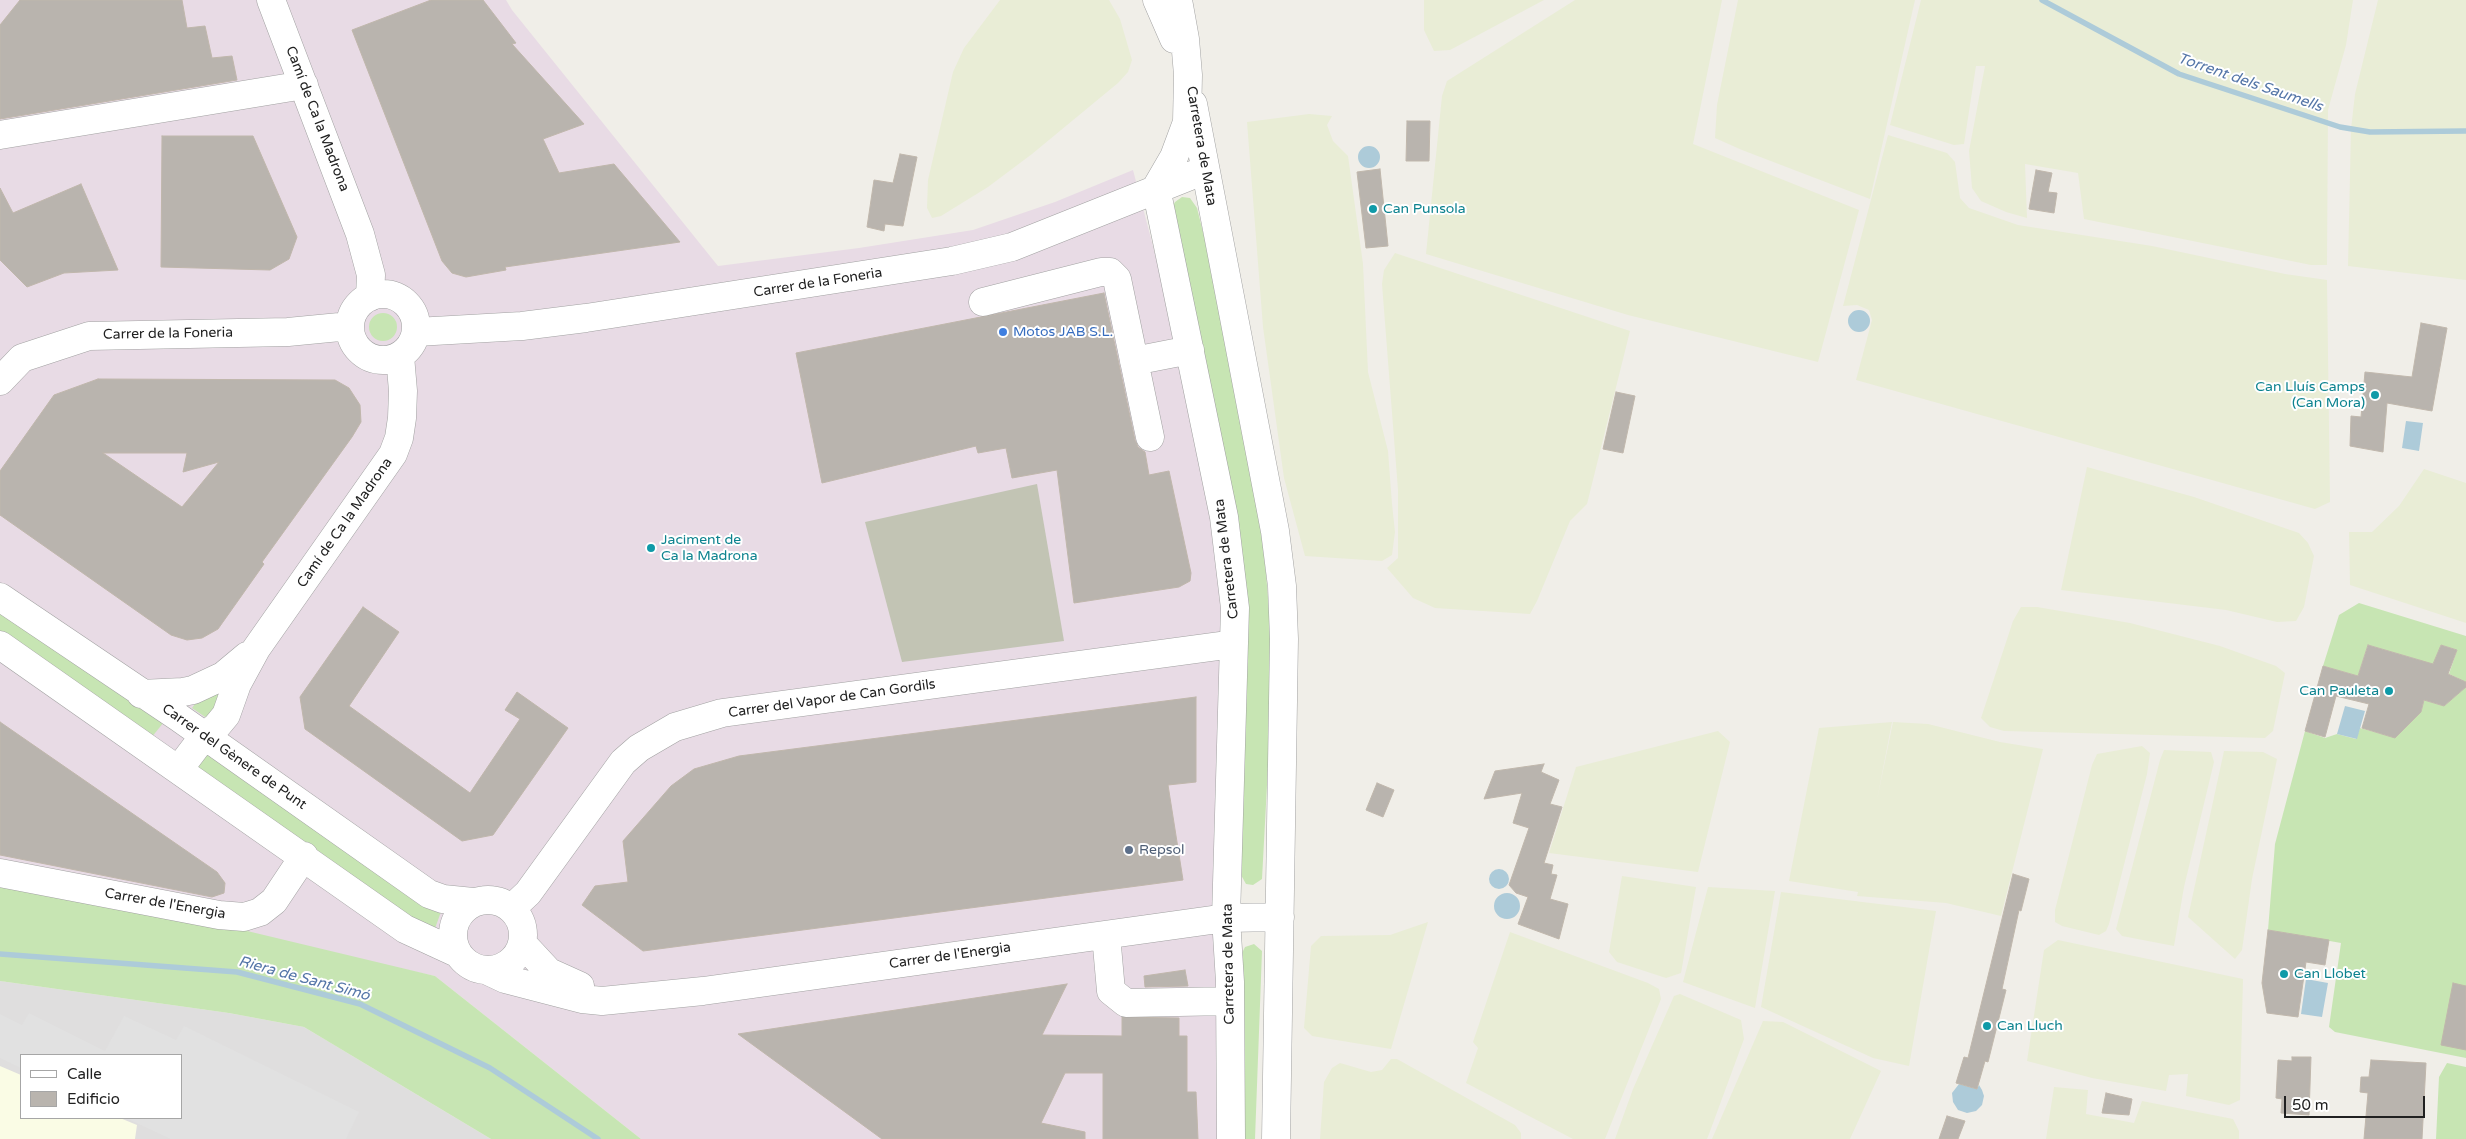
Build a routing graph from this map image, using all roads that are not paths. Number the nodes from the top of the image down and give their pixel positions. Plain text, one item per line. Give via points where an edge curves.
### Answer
1 (272, 0) edge
2 (1157, 0) edge
3 (1178, 0) edge
4 (1188, 75) junction
5 (304, 85) junction
6 (0, 135) edge
7 (1205, 170) junction
8 (1156, 188) junction
9 (370, 297) junction
10 (982, 302) dead end
11 (350, 326) junction
12 (416, 332) junction
13 (1190, 350) junction
14 (400, 356) junction
15 (1134, 361) junction
16 (0, 381) edge
17 (1150, 437) dead end
18 (0, 596) edge
19 (1234, 644) junction
20 (0, 645) edge
21 (256, 649) junction
22 (193, 690) junction
23 (141, 694) junction
24 (226, 715) junction
25 (178, 717) junction
26 (204, 736) junction
27 (153, 751) junction
28 (245, 765) junction
29 (179, 769) junction
30 (304, 856) junction
31 (0, 872) edge
32 (473, 902) junction
33 (512, 908) junction
34 (1280, 917) junction
35 (1226, 918) junction
36 (1106, 935) junction
37 (523, 944) junction
38 (457, 952) junction
39 (488, 971) junction
40 (621, 999) junction
41 (1230, 1002) junction
42 (1230, 1139) edge
43 (1276, 1139) edge

1 - 5 street, Camí de Ca la Madrona
2 - 4 street
3 - 4 street
4 - 7 street, Carretera de Mata
4 - 8 street, Carretera de Mata via 1187,122 1174,156
5 - 6 street
5 - 9 street, Camí de Ca la Madrona via 360,234 372,274
7 - 8 street, Carrer de la Foneria
7 - 34 street, Carretera de Mata via 1276,531 1282,586
8 - 12 street, Carrer de la Foneria via 1012,247 952,261 586,318 522,326
8 - 13 street, Carretera de Mata
9 - 11 street via 358,306
9 - 12 street via 388,294 405,302 415,318
10 - 15 street via 1110,272 1117,279
11 - 14 street via 354,344 366,356 384,361
11 - 16 street, Carrer de la Foneria via 288,332 89,336 22,358
12 - 14 street via 409,348
13 - 15 street
13 - 19 street, Carretera de Mata via 1224,517 1235,608
14 - 21 street, Camí de Ca la Madrona via 402,418 393,454
15 - 17 street
18 - 23 street, Carrer del Gènere de Punt
19 - 33 street, Carrer del Vapor de Can Gordils via 722,713 688,722 656,737 623,762 528,893
19 - 35 street, Carretera de Mata
20 - 27 street
21 - 22 street, Camí de Ca la Madrona via 223,676
21 - 24 street, Camí de Ca la Madrona via 237,684
22 - 23 street, Camí de Ca la Madrona
22 - 25 street
23 - 25 street, Carrer del Gènere de Punt
24 - 26 street, Camí de Ca la Madrona
24 - 28 street via 234,746
25 - 26 street, Carrer del Gènere de Punt
25 - 27 street
26 - 28 street, Carrer del Gènere de Punt
26 - 29 street, Camí de Ca la Madrona
27 - 29 street
28 - 32 street, Carrer del Gènere de Punt via 429,894
29 - 30 street
30 - 31 street, Carrer de l'Energia via 274,901 260,912 244,917 219,915
30 - 38 street via 405,929
32 - 33 street via 502,901
32 - 38 street via 462,910 454,924 452,935
33 - 37 street via 524,928
34 - 35 street, Carrer de l'Energia
34 - 43 street, Carretera de Mata
35 - 36 street, Carrer de l'Energia
35 - 41 street, Carretera de Mata
36 - 40 street, Carrer de l'Energia via 703,991
36 - 41 street via 1111,991 1126,1003
37 - 39 street via 516,958 504,967
37 - 40 street, Carrer de l'Energia via 549,972 575,985
38 - 39 street via 468,964
39 - 40 street, Carrer de l'Energia via 505,979 582,999
41 - 42 street, Carretera de Mata

